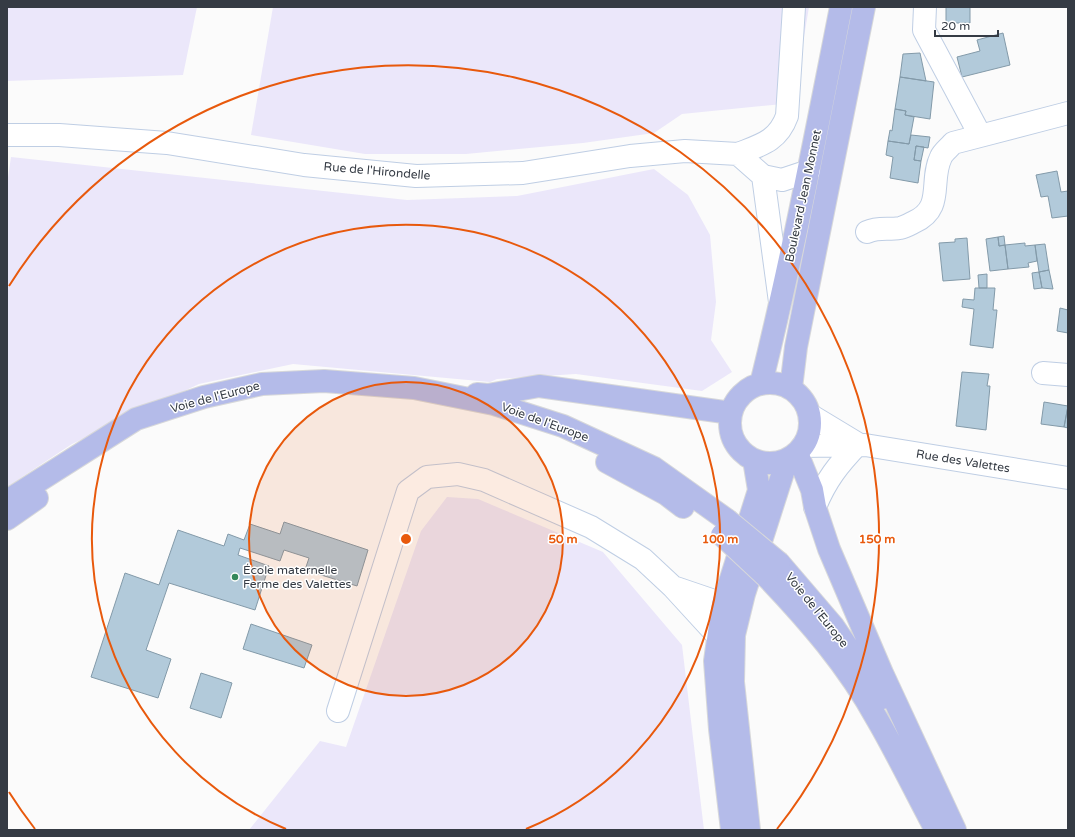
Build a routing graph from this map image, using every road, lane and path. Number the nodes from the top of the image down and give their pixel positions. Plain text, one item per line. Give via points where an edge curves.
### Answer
1 (794, 7) edge
2 (841, 7) edge
3 (864, 7) edge
4 (925, 7) edge
5 (1068, 113) edge
6 (7, 135) edge
7 (980, 135) junction
8 (738, 154) junction
9 (809, 171) junction
10 (763, 176) junction
11 (867, 232) dead end
12 (780, 306) junction
13 (1043, 373) dead end
14 (1068, 375) edge
15 (761, 384) junction
16 (414, 388) junction
17 (791, 388) junction
18 (731, 413) junction
19 (810, 415) junction
20 (858, 444) junction
21 (795, 453) junction
22 (754, 460) junction
23 (1068, 478) edge
24 (7, 501) edge
25 (816, 507) junction
26 (7, 519) edge
27 (725, 528) junction
28 (773, 570) junction
29 (673, 587) junction
30 (723, 604) junction
31 (729, 630) junction
32 (338, 710) dead end
33 (732, 830) edge
34 (749, 830) edge
35 (936, 830) edge
36 (952, 830) edge
37 (955, 830) edge

1 - 8 street via 787,116 783,127 766,144
2 - 9 main road, Boulevard Jean Monnet
3 - 17 main road via 796,347
4 - 7 street via 924,30
5 - 7 street
6 - 8 street, Rue de l'Hirondelle via 59,135 167,143 304,164 416,176 523,173 630,156 685,151
7 - 11 street via 953,143 941,157 935,199 929,211 917,221 901,228 877,228
8 - 10 street
9 - 10 street via 782,180
9 - 12 main road, Boulevard Jean Monnet
10 - 12 street
12 - 15 main road, Boulevard Jean Monnet
13 - 14 street
15 - 17 main road via 780,383
15 - 18 main road via 746,390 736,400
16 - 18 main road via 488,394 539,386
16 - 24 main road, Voie de l'Europe via 324,381 262,384 204,397 136,419
16 - 27 main road, Voie de l'Europe via 494,404 563,426 654,468
17 - 19 main road via 806,404
18 - 22 main road via 732,436 744,454
19 - 20 street, Rue des Valettes
19 - 21 main road via 808,436
20 - 21 street, Rue des Valettes
20 - 23 street, Rue des Valettes
20 - 25 street via 827,480
21 - 22 main road via 774,463
21 - 25 main road via 812,490
21 - 31 main road
22 - 30 main road via 759,490
25 - 37 main road via 829,549 882,673
26 - 27 main road, Voie de l'Europe via 105,452 149,429 201,411 260,399 311,395 385,399 478,414 549,436 628,472
27 - 28 main road, Voie de l'Europe, bridge
28 - 35 main road, Voie de l'Europe via 869,705
28 - 36 main road, Voie de l'Europe via 833,626 881,698
29 - 30 street
29 - 31 street
29 - 32 street via 643,559 591,527 484,480 458,474 427,477 408,492
30 - 31 main road
31 - 33 main road via 715,676
31 - 34 main road

